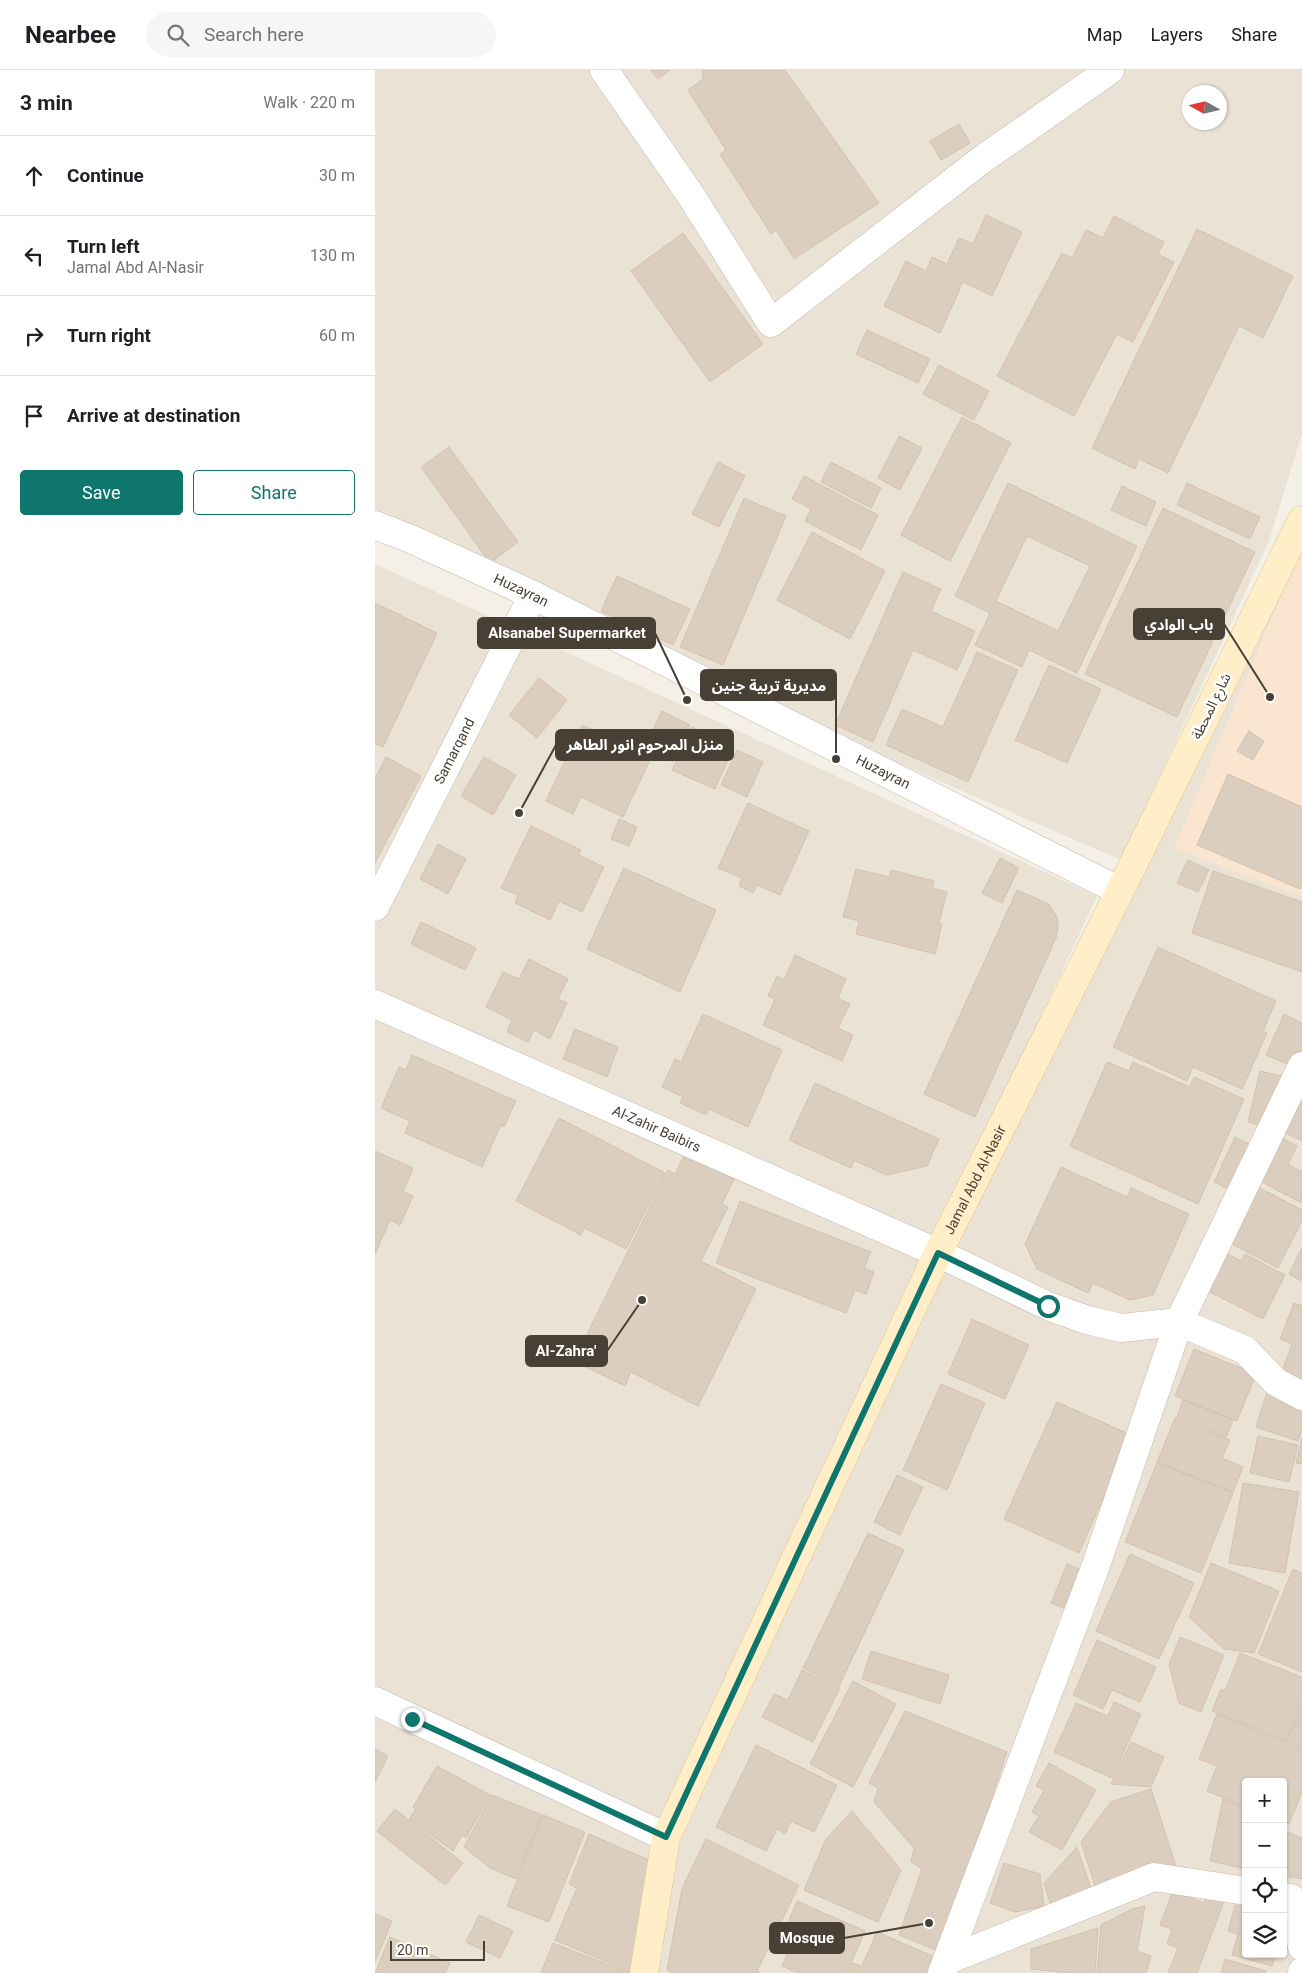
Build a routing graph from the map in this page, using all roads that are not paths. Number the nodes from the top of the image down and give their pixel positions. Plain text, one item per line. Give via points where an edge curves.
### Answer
1 (604, 70) edge
2 (1110, 70) edge
3 (1302, 522) edge
4 (375, 525) edge
5 (533, 595) junction
6 (1120, 891) junction
7 (375, 907) edge
8 (375, 1004) edge
9 (1302, 1066) edge
10 (938, 1253) junction
11 (1179, 1322) junction
12 (1302, 1396) edge
13 (375, 1701) edge
14 (666, 1837) junction
15 (1242, 1890) edge
16 (1292, 1897) edge
17 (1302, 1947) edge
18 (945, 1967) edge
19 (644, 1973) edge

1 - 2 street via 690,194 771,322 979,161
3 - 6 main road, شارع المحطة
4 - 5 street, Huzayran
5 - 6 street, Huzayran
5 - 7 street, Samarqand
6 - 10 main road, Jamal Abd Al-Nasir
8 - 10 street, Al-Zahir Baibirs
9 - 11 street
10 - 11 street, Al-Zahir Baibirs via 1048,1306 1087,1320 1121,1328
10 - 14 main road, Jamal Abd Al-Nasir
11 - 12 street via 1245,1350 1276,1382
11 - 18 street via 1095,1568
13 - 14 street
14 - 19 main road, Jamal Abd Al-Nasir
15 - 18 street via 1154,1876
16 - 17 street

